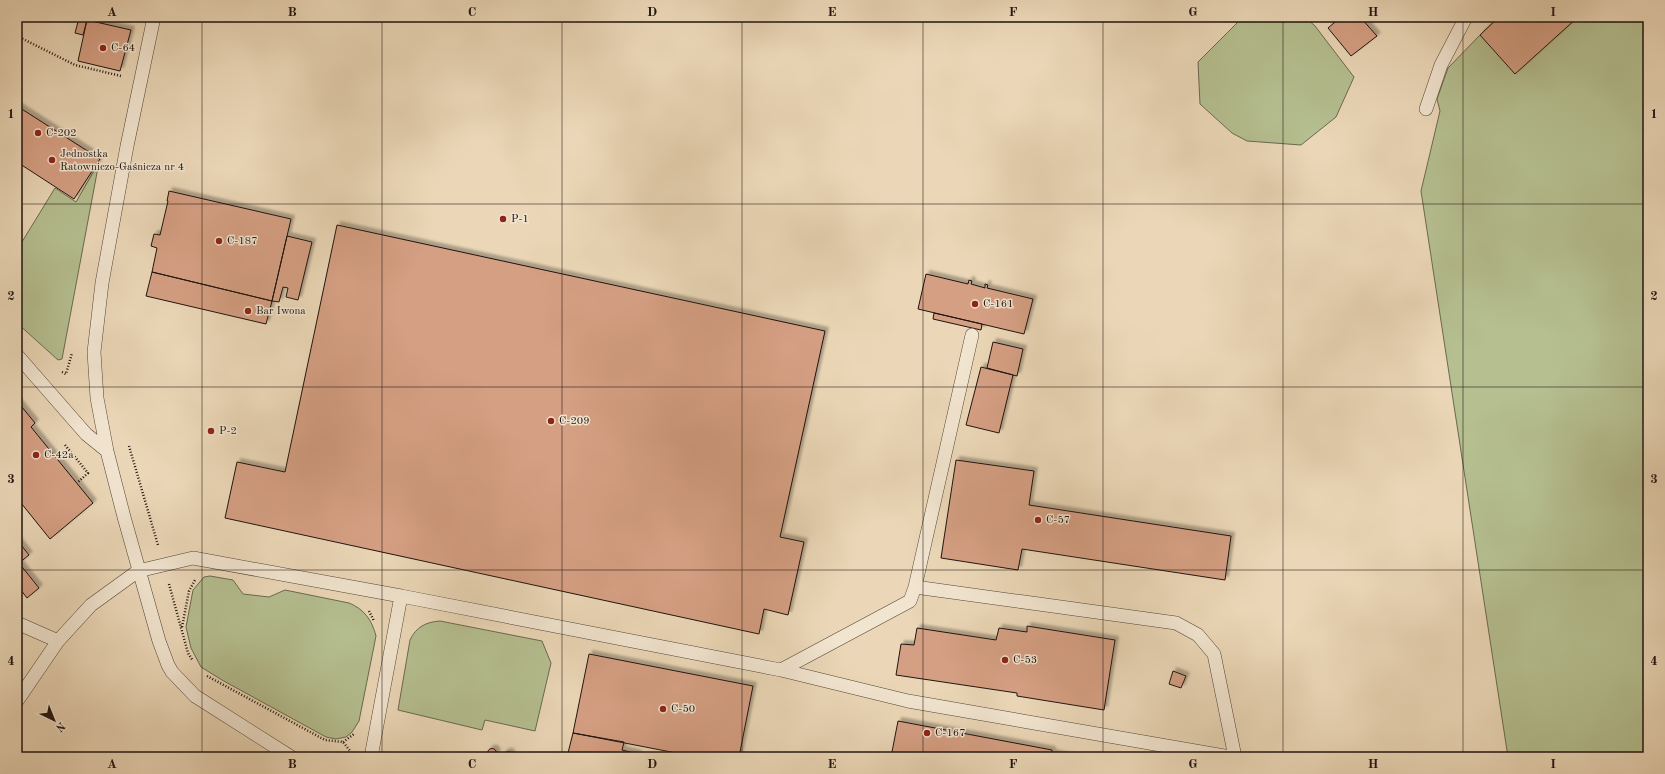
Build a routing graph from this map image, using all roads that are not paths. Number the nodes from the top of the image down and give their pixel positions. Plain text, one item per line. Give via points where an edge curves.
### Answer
1 (154, 17) edge
2 (1466, 17) edge
3 (1426, 109) dead end
4 (972, 335) dead end
5 (17, 354) edge
6 (107, 451) junction
7 (138, 571) junction
8 (915, 587) junction
9 (401, 596) junction
10 (17, 623) edge
11 (58, 641) junction
12 (782, 670) junction
13 (17, 701) edge
14 (291, 757) edge
15 (371, 757) edge
16 (1230, 757) edge
17 (1235, 757) edge

1 - 6 lane via 102,283 94,352 97,398
2 - 3 lane via 1440,65
4 - 8 lane
5 - 6 lane via 86,434
6 - 7 lane
7 - 9 lane via 193,558
7 - 11 lane via 91,606
7 - 14 lane via 159,640 172,672 195,696
8 - 12 lane via 910,601
8 - 17 lane via 1176,623 1198,635 1214,654
9 - 12 lane
9 - 15 lane
10 - 11 lane
11 - 13 lane
12 - 16 lane via 908,701

